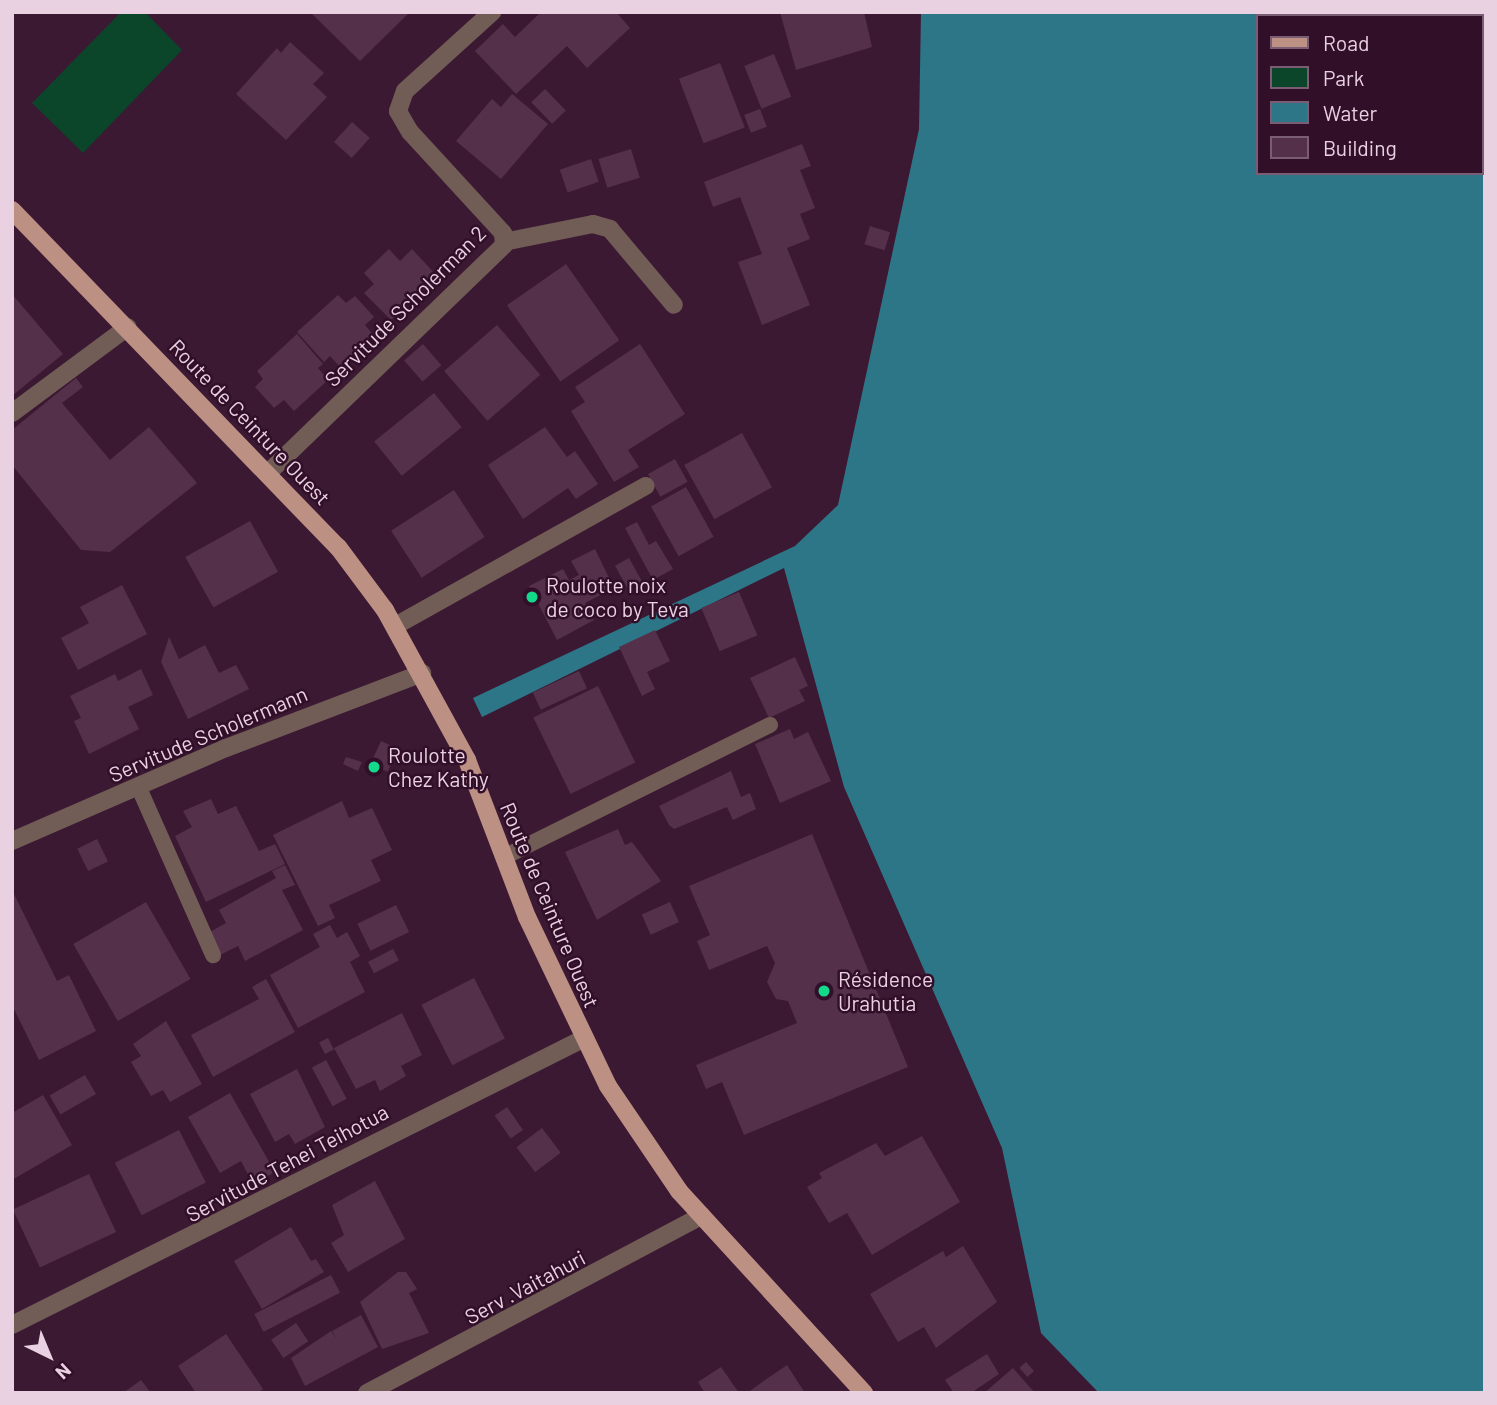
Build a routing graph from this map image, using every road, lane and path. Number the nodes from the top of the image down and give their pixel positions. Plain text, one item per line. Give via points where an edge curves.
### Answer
1 (492, 12) edge
2 (12, 209) edge
3 (504, 242) junction
4 (674, 305) dead end
5 (128, 327) junction
6 (12, 413) edge
7 (268, 473) junction
8 (645, 486) dead end
9 (395, 626) junction
10 (422, 673) junction
11 (770, 724) dead end
12 (138, 788) junction
13 (12, 841) edge
14 (503, 857) junction
15 (213, 955) dead end
16 (583, 1039) junction
17 (702, 1216) junction
18 (12, 1325) edge
19 (367, 1393) edge
20 (864, 1393) edge

1 - 3 street, Servitude Scholerman 2 via 405,91 398,111 410,132 503,233
2 - 5 main road, Route de Ceinture Ouest
3 - 4 street via 593,224 610,229
3 - 7 street, Servitude Scholerman 2
5 - 6 street
5 - 7 main road, Route de Ceinture Ouest
7 - 9 main road, Route de Ceinture Ouest via 338,547
8 - 9 street
9 - 10 main road, Route de Ceinture Ouest
10 - 12 street, Servitude Scholermann
10 - 14 main road, Route de Ceinture Ouest via 467,760
11 - 14 lane
12 - 13 street, Servitude Scholermann
12 - 15 lane
14 - 16 main road, Route de Ceinture Ouest
16 - 17 main road, Route de Ceinture Ouest via 634,1127
16 - 18 street, Servitude Tehei Teihotua
17 - 19 street, Serv .Vaitahuri
17 - 20 main road, Route de Ceinture Ouest

